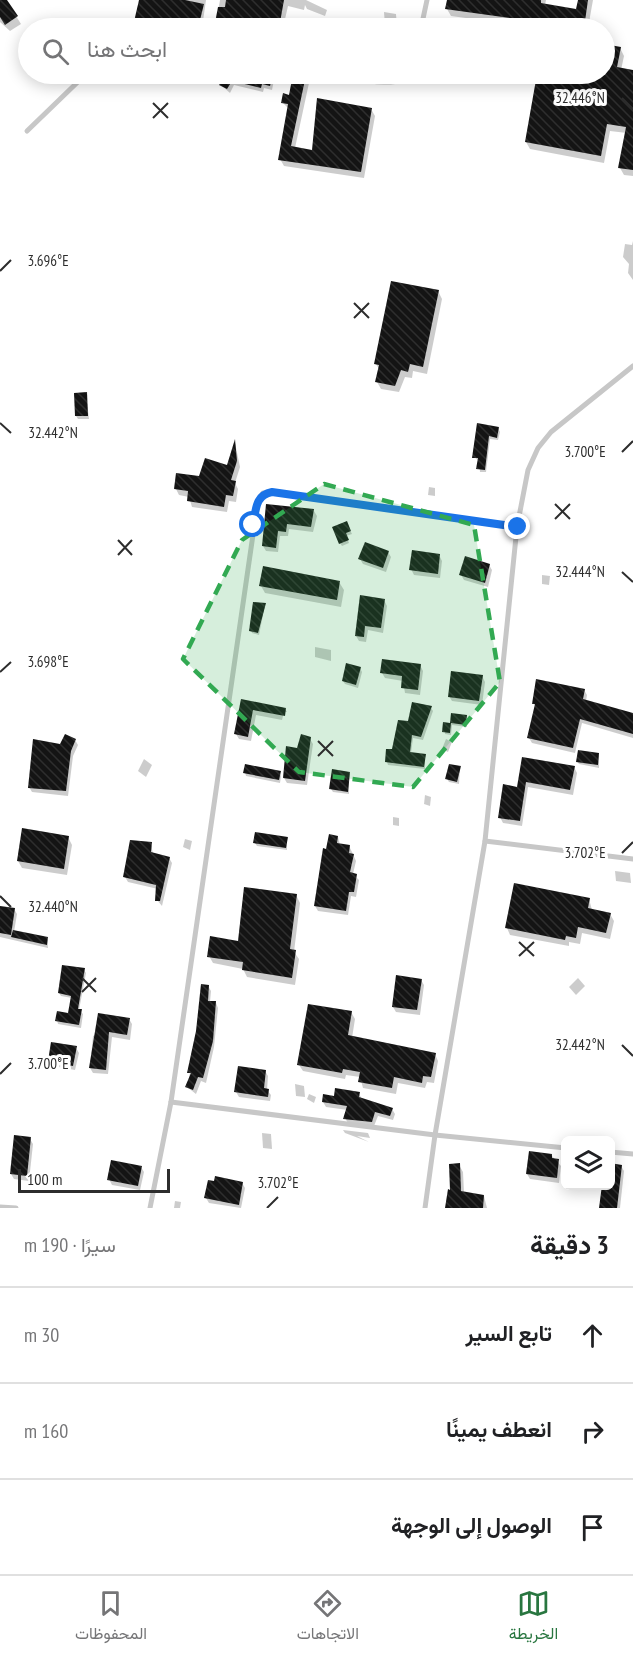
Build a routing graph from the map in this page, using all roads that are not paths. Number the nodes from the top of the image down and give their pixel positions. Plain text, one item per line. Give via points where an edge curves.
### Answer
1 (427, 0) edge
2 (423, 18) edge
3 (76, 84) edge
4 (27, 131) dead end
5 (633, 366) edge
6 (518, 527) junction
7 (485, 841) junction
8 (633, 859) edge
9 (171, 1102) junction
10 (435, 1135) junction
11 (561, 1148) edge
12 (615, 1152) edge
13 (633, 1154) edge
14 (0, 1207) edge
15 (16, 1208) edge
16 (150, 1208) edge
17 (425, 1208) edge

1 - 2 lane
3 - 4 lane
5 - 6 lane via 551,432 538,448 528,470
6 - 7 lane
6 - 9 lane via 272,492 258,500
7 - 8 lane
7 - 10 lane
9 - 10 lane
9 - 16 lane
10 - 11 lane
10 - 17 lane
12 - 13 lane
14 - 15 lane

